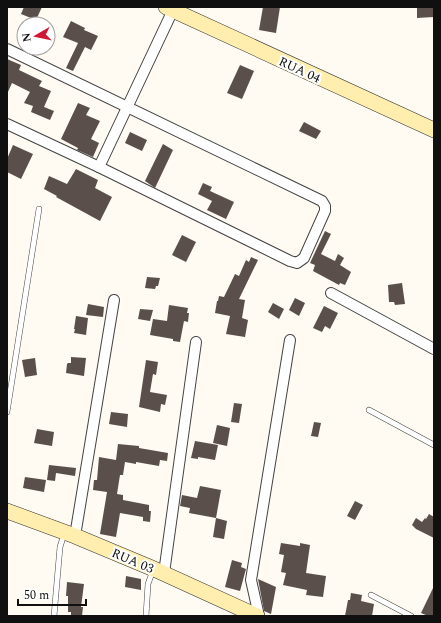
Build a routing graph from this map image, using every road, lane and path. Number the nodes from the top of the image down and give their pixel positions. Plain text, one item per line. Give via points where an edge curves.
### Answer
1 (168, 8) edge
2 (7, 49) edge
3 (127, 106) junction
4 (7, 124) edge
5 (434, 130) edge
6 (99, 167) junction
7 (39, 209) dead end
8 (331, 293) dead end
9 (114, 300) dead end
10 (290, 340) dead end
11 (196, 342) dead end
12 (434, 349) edge
13 (369, 410) dead end
14 (7, 412) edge
15 (434, 445) edge
16 (7, 511) edge
17 (70, 534) junction
18 (159, 571) junction
19 (371, 595) dead end
20 (54, 616) edge
21 (146, 616) edge
22 (258, 616) edge
23 (411, 616) edge

1 - 3 street
1 - 5 street, RUA 04
2 - 3 street
3 - 6 street
3 - 6 street via 322,201 325,211 304,258 297,262 290,261
4 - 6 street
7 - 14 lane
8 - 12 street
9 - 17 street
10 - 22 street via 252,580
11 - 18 street
13 - 15 lane
16 - 17 street, RUA 03
17 - 18 street, RUA 03
17 - 20 lane via 60,548
18 - 21 lane via 148,584
18 - 22 street, RUA 03
19 - 23 lane

